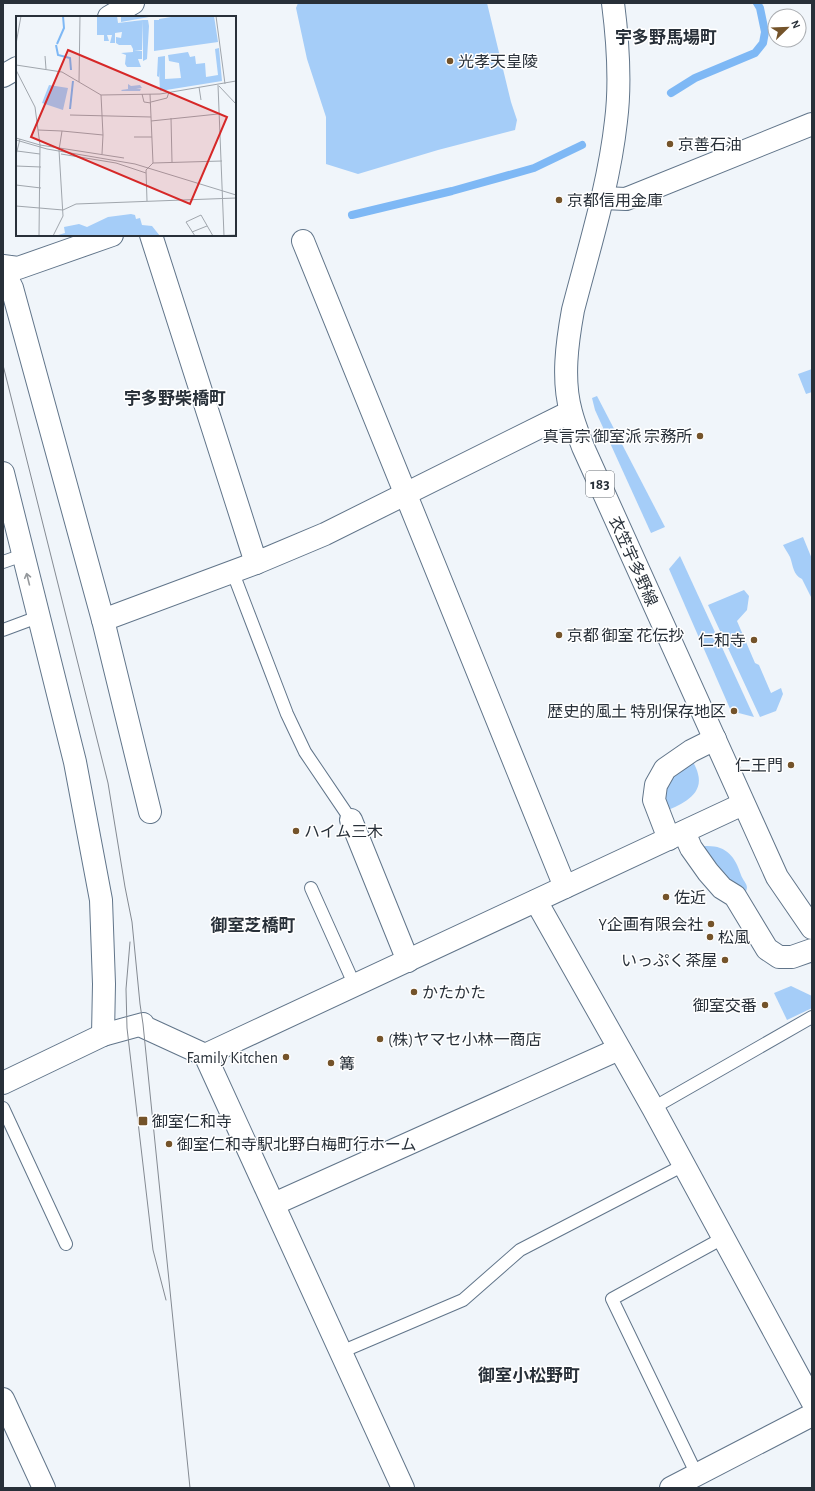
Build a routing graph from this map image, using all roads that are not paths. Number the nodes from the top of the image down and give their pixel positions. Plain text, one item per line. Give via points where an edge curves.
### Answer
1 (133, 3) edge
2 (613, 3) edge
3 (111, 16) edge
4 (16, 69) edge
5 (3, 76) edge
6 (812, 124) edge
7 (603, 198) junction
8 (109, 236) edge
9 (151, 236) edge
10 (303, 240) dead end
11 (3, 266) edge
12 (3, 270) edge
13 (570, 412) junction
14 (3, 473) edge
15 (406, 494) junction
16 (13, 559) edge
17 (256, 563) junction
18 (233, 572) junction
19 (38, 617) junction
20 (103, 620) junction
21 (3, 630) edge
22 (715, 739) junction
23 (743, 804) junction
24 (150, 812) dead end
25 (351, 820) joint
26 (677, 835) junction
27 (311, 888) dead end
28 (565, 888) junction
29 (536, 901) junction
30 (812, 928) edge
31 (812, 950) edge
32 (408, 961) junction
33 (355, 986) junction
34 (812, 1017) edge
35 (103, 1035) junction
36 (619, 1049) junction
37 (205, 1055) junction
38 (3, 1083) edge
39 (3, 1108) edge
40 (653, 1108) junction
41 (684, 1165) junction
42 (274, 1204) junction
43 (723, 1238) junction
44 (66, 1244) dead end
45 (341, 1352) junction
46 (3, 1399) edge
47 (812, 1401) edge
48 (812, 1415) edge
49 (697, 1475) junction
50 (44, 1488) edge
51 (403, 1488) edge
52 (671, 1488) edge

1 - 3 street
2 - 7 street, 衣笠宇多野線 / 183 via 619,89
4 - 5 street
6 - 7 street via 626,198
7 - 13 street, 衣笠宇多野線 / 183 via 569,328 567,381
8 - 11 street via 18,268
9 - 17 street
10 - 15 street
12 - 20 street via 12,288
13 - 15 street
13 - 22 street, 衣笠宇多野線 / 183 via 583,448
14 - 16 street
15 - 17 street via 325,534
15 - 28 street
19 -> 16 street
17 - 18 street
18 - 20 street
18 - 25 lane via 287,714 305,752
19 - 21 lane
19 - 35 street via 75,762 101,900
20 - 24 street
22 - 23 street, 衣笠宇多野線 / 183
22 - 26 street via 691,751 666,769 656,785 654,800
23 - 26 street
23 - 30 street, 衣笠宇多野線 / 183 via 777,877
25 - 32 street
26 - 28 street
26 - 31 street via 691,848 722,888 735,896 766,948 779,957 792,957
27 - 33 lane
28 - 29 street
29 - 32 street
29 - 36 street
32 - 33 street
33 - 37 street
34 - 40 lane
35 - 37 street via 144,1024
35 - 38 street
36 - 40 street
36 - 42 street
37 - 42 street
39 - 44 lane
40 - 41 street
41 - 43 street
41 - 45 lane via 520,1250 463,1300
42 - 45 street
43 - 47 street
43 - 49 lane via 612,1299
45 - 51 street
46 - 50 street
48 - 49 street
49 - 52 street

